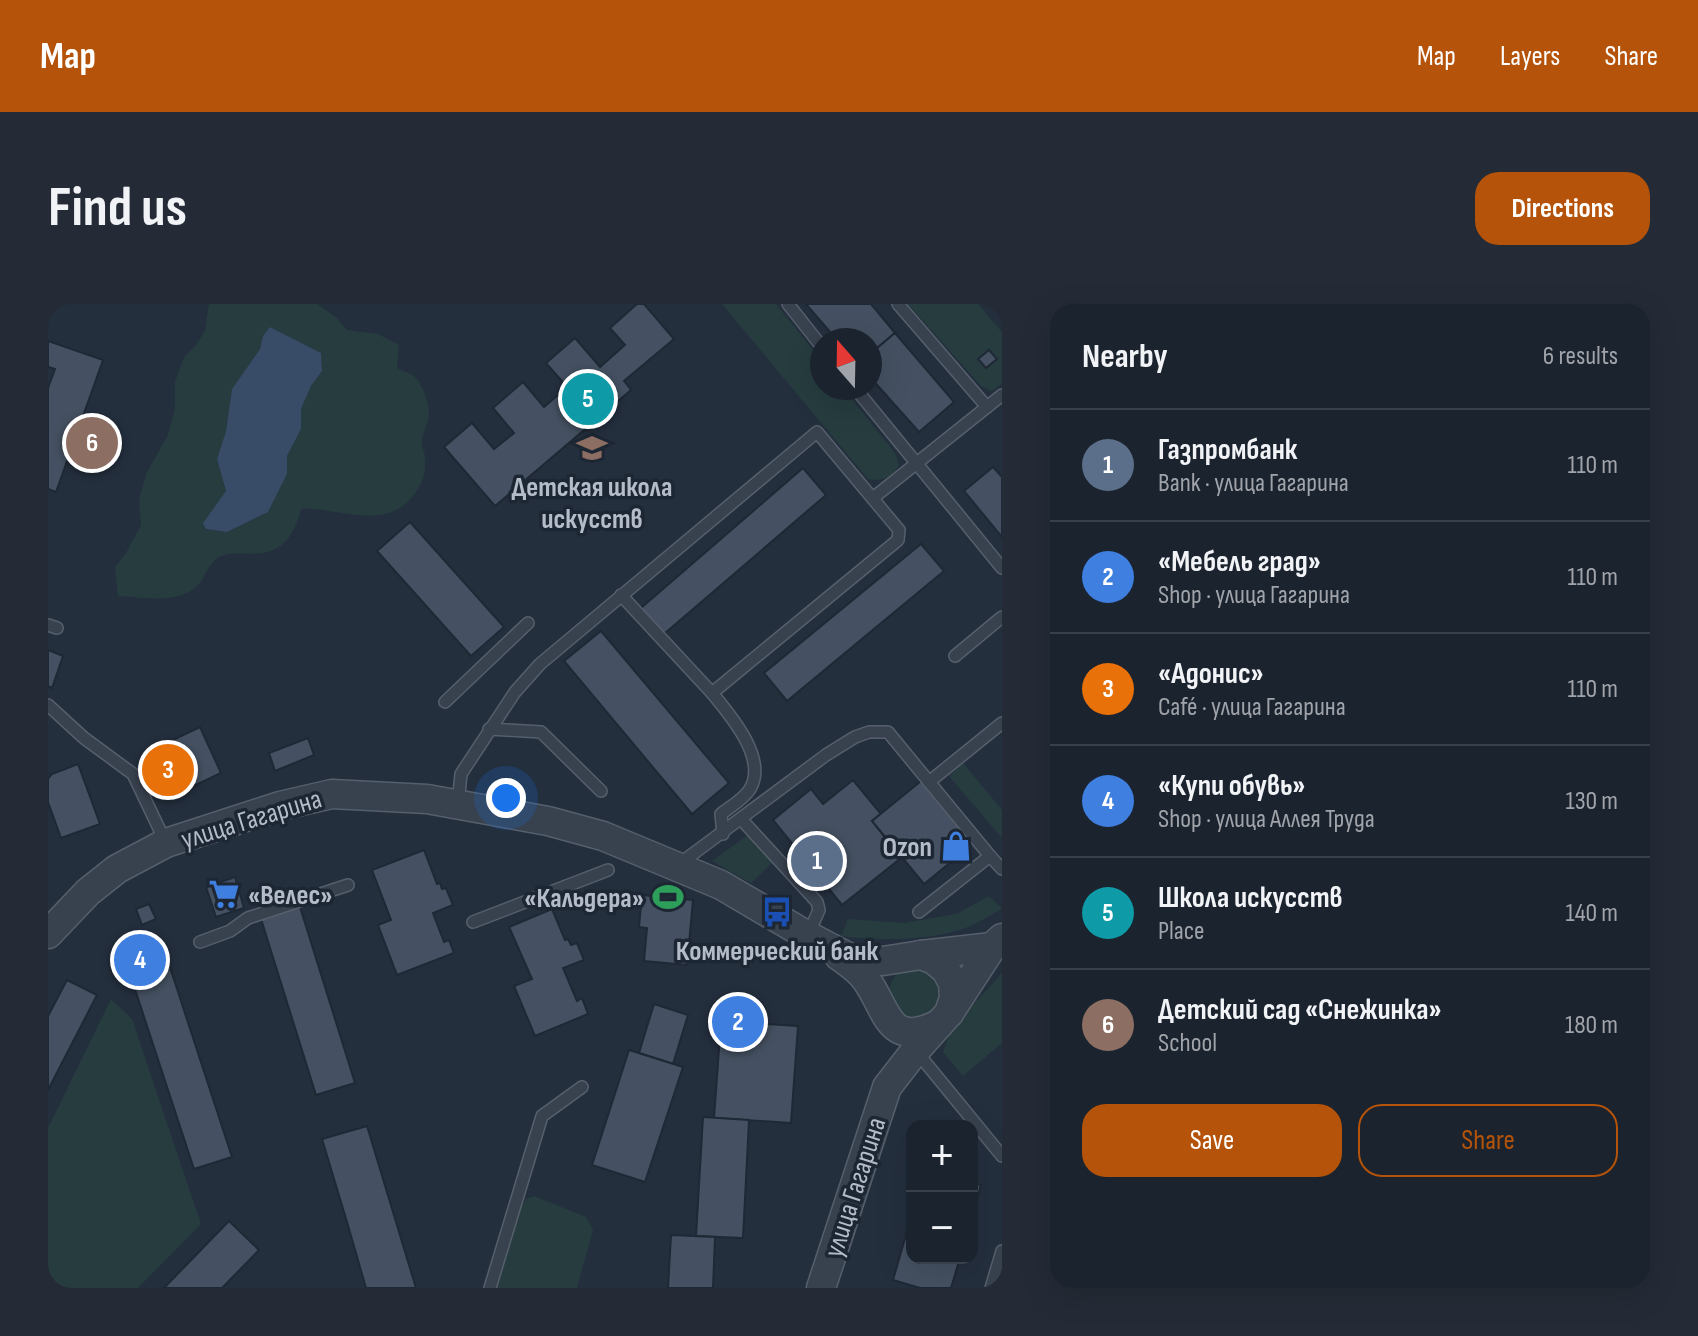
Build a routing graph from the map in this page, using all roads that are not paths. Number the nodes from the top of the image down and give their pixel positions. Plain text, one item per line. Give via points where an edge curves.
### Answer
1 (788, 304) edge
2 (898, 304) edge
3 (810, 332) edge
4 (1002, 395) edge
5 (865, 400) edge
6 (987, 407) junction
7 (917, 464) junction
8 (873, 498) junction
9 (1002, 568) edge
10 (621, 595) junction
11 (1002, 617) edge
12 (528, 623) dead end
13 (955, 656) dead end
14 (712, 693) junction
15 (445, 702) dead end
16 (48, 705) edge
17 (1002, 723) edge
18 (489, 729) junction
19 (929, 782) junction
20 (601, 791) dead end
21 (458, 804) junction
22 (742, 820) junction
23 (723, 834) junction
24 (166, 843) junction
25 (990, 856) junction
26 (678, 866) junction
27 (1002, 869) edge
28 (608, 870) dead end
29 (348, 885) dead end
30 (919, 912) dead end
31 (473, 922) dead end
32 (48, 934) edge
33 (808, 936) junction
34 (200, 942) dead end
35 (997, 942) edge
36 (832, 950) junction
37 (913, 956) junction
38 (882, 1010) junction
39 (944, 1018) junction
40 (915, 1051) junction
41 (582, 1087) dead end
42 (887, 1087) junction
43 (1002, 1156) edge
44 (1002, 1251) edge
45 (490, 1288) edge
46 (821, 1288) edge
47 (991, 1288) edge

1 - 3 lane
2 - 6 lane
4 - 6 lane
5 - 7 lane
6 - 7 lane
7 - 8 lane
7 - 9 lane
8 - 10 lane via 817,432
8 - 14 lane via 899,530 898,540
10 - 14 lane
10 - 18 lane via 540,664
11 - 13 lane
12 - 15 lane
14 - 23 lane via 743,731 756,775 749,792 721,814
16 - 24 lane via 133,774
17 - 19 lane
18 - 20 lane via 541,732
18 - 21 lane via 461,774
19 - 22 lane via 888,732 869,732 826,755
19 - 25 lane
21 - 24 street, улица Гагарина via 340,793 280,806
21 - 26 street, улица Гагарина via 603,836
22 - 23 lane
22 - 33 lane via 817,902
23 - 26 lane
24 - 32 street, улица Гагарина via 117,869
25 - 27 lane
25 - 30 lane
26 - 33 street, улица Гагарина
28 - 31 lane
29 - 34 lane via 248,918
33 - 36 street, улица Гагарина
35 - 37 street
35 - 39 street
36 - 37 street via 868,961
36 - 38 street via 865,977
37 - 38 street via 891,964 882,975 877,990
37 - 39 street via 934,960 953,983 954,998
38 - 39 street via 897,1027 910,1032 926,1031
38 - 42 street
39 - 40 street
40 - 42 street
40 - 43 lane
41 - 45 lane via 542,1116
42 - 46 street, улица Гагарина
44 - 47 lane

